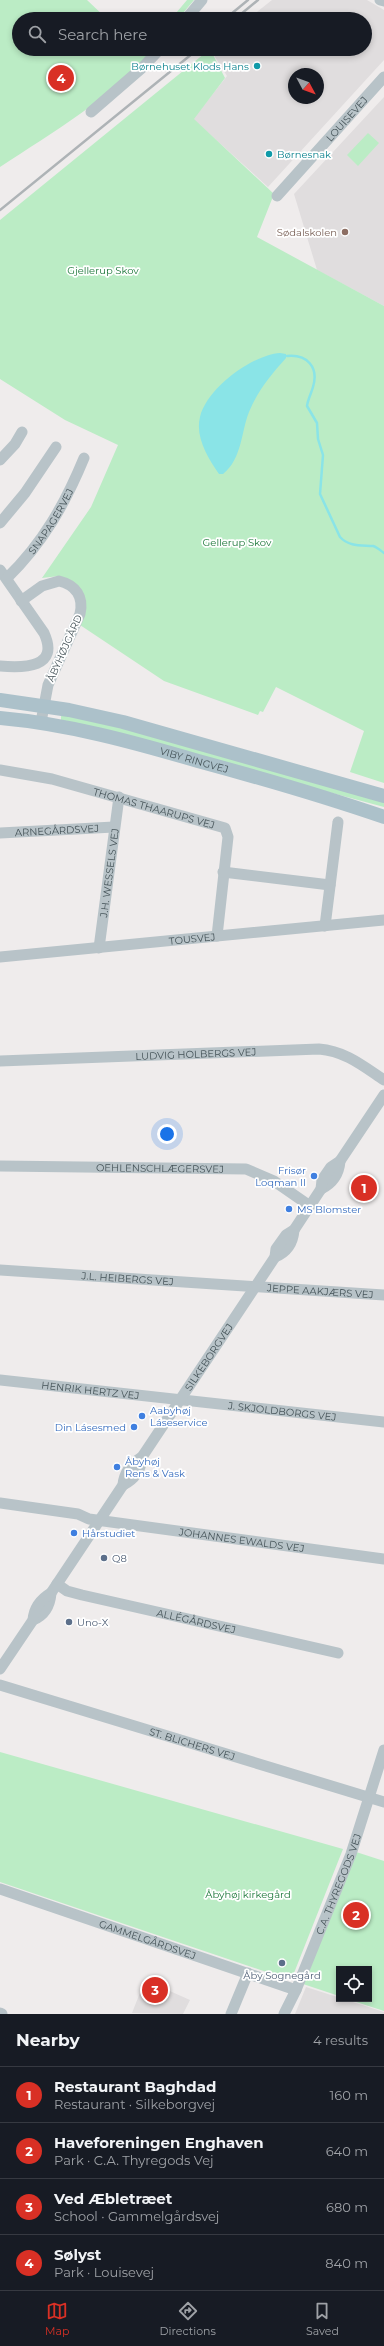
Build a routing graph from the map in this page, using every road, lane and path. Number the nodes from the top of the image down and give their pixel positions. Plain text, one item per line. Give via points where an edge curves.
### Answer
1 (202, 0) edge
2 (380, 0) edge
3 (384, 1) edge
4 (192, 12) edge
5 (153, 56) edge
6 (384, 77) edge
7 (91, 112) dead end
8 (277, 196) dead end
9 (22, 432) dead end
10 (56, 447) dead end
11 (84, 458) dead end
12 (0, 460) edge
13 (0, 523) edge
14 (4, 574) edge
15 (21, 601) junction
16 (0, 666) edge
17 (0, 700) edge
18 (44, 706) junction
19 (0, 718) edge
20 (41, 722) junction
21 (0, 770) edge
22 (384, 796) edge
23 (119, 797) junction
24 (384, 817) edge
25 (338, 822) dead end
26 (114, 826) junction
27 (0, 833) edge
28 (223, 872) junction
29 (330, 885) junction
30 (384, 920) edge
31 (325, 926) junction
32 (217, 936) junction
33 (99, 948) junction
34 (0, 957) edge
35 (0, 1061) edge
36 (384, 1080) edge
37 (384, 1095) edge
38 (0, 1166) edge
39 (310, 1206) junction
40 (0, 1270) edge
41 (256, 1287) junction
42 (384, 1295) edge
43 (0, 1380) edge
44 (180, 1399) junction
45 (384, 1422) edge
46 (0, 1503) edge
47 (99, 1520) junction
48 (384, 1559) edge
49 (54, 1588) junction
50 (338, 1653) dead end
51 (0, 1669) edge
52 (0, 1685) edge
53 (384, 1750) edge
54 (370, 1797) junction
55 (384, 1802) edge
56 (0, 1889) edge
57 (248, 1973) junction
58 (296, 1990) junction
59 (231, 2014) edge
60 (284, 2014) edge

1 - 4 street
2 - 3 street
5 - 7 street
6 - 8 street, LOUISEVEJ
9 - 12 street
10 - 13 street via 25,493
11 - 14 street, SNAPAGERVEJ via 55,520 26,559
14 - 15 street, ÅBYHØJGÅRD
15 - 16 street, ÅBYHØJGÅRD via 44,632 49,643 48,651 43,660 25,668
15 - 18 street, ÅBYHØJGÅRD via 42,586 59,581 76,590 82,601 80,614 48,686
17 - 18 main road, VIBY RINGVEJ
18 - 20 street, ÅBYHØJGÅRD
18 - 22 main road, VIBY RINGVEJ via 138,726
19 - 20 main road, VIBY RINGVEJ
20 - 24 main road, VIBY RINGVEJ via 154,748 291,787
21 - 23 street, THOMAS THAARUPS VEJ via 52,779
23 - 26 street, J.H. WESSELS VEJ
23 - 28 street, THOMAS THAARUPS VEJ via 225,828 228,837
25 - 29 street
26 - 27 street, ARNEGÅRDSVEJ
26 - 33 street, J.H. WESSELS VEJ
28 - 29 street
28 - 32 street, THOMAS THAARUPS VEJ
29 - 31 street
30 - 31 street, TOUSVEJ
31 - 32 street, TOUSVEJ
32 - 33 street, TOUSVEJ
33 - 34 street, TOUSVEJ
35 - 36 street, LUDVIG HOLBERGS VEJ via 327,1050 348,1056
37 - 39 street, SILKEBORGVEJ via 340,1162 331,1166
38 - 39 street, OEHLENSCHLÆGERSVEJ via 246,1169 274,1181
39 - 41 street, SILKEBORGVEJ via 294,1230 291,1243 284,1254 275,1257
40 - 41 street, J.L. HEIBERGS VEJ
41 - 42 street, JEPPE AAKJÆRS VEJ
41 - 44 street, SILKEBORGVEJ
43 - 44 street, HENRIK HERTZ VEJ
44 - 45 street, J. SKJOLDBORGS VEJ
44 - 47 street, SILKEBORGVEJ via 142,1457 141,1467 131,1481 123,1485
46 - 47 street, JOHANNES EWALDS VEJ via 78,1514
47 - 48 street, JOHANNES EWALDS VEJ
47 - 49 street, SILKEBORGVEJ
49 - 50 street, ALLÉGÅRDSVEJ
49 - 51 street, SILKEBORGVEJ via 50,1603 41,1616 33,1620
52 - 54 street, ST. BLICHERS VEJ
53 - 54 street, C.A. THYREGODS VEJ
54 - 55 street, ST. BLICHERS VEJ
54 - 58 street, C.A. THYREGODS VEJ via 351,1854
56 - 57 street, GAMMELGÅRDSVEJ
57 - 58 street, GAMMELGÅRDSVEJ
57 - 59 street
58 - 60 street, C.A. THYREGODS VEJ

